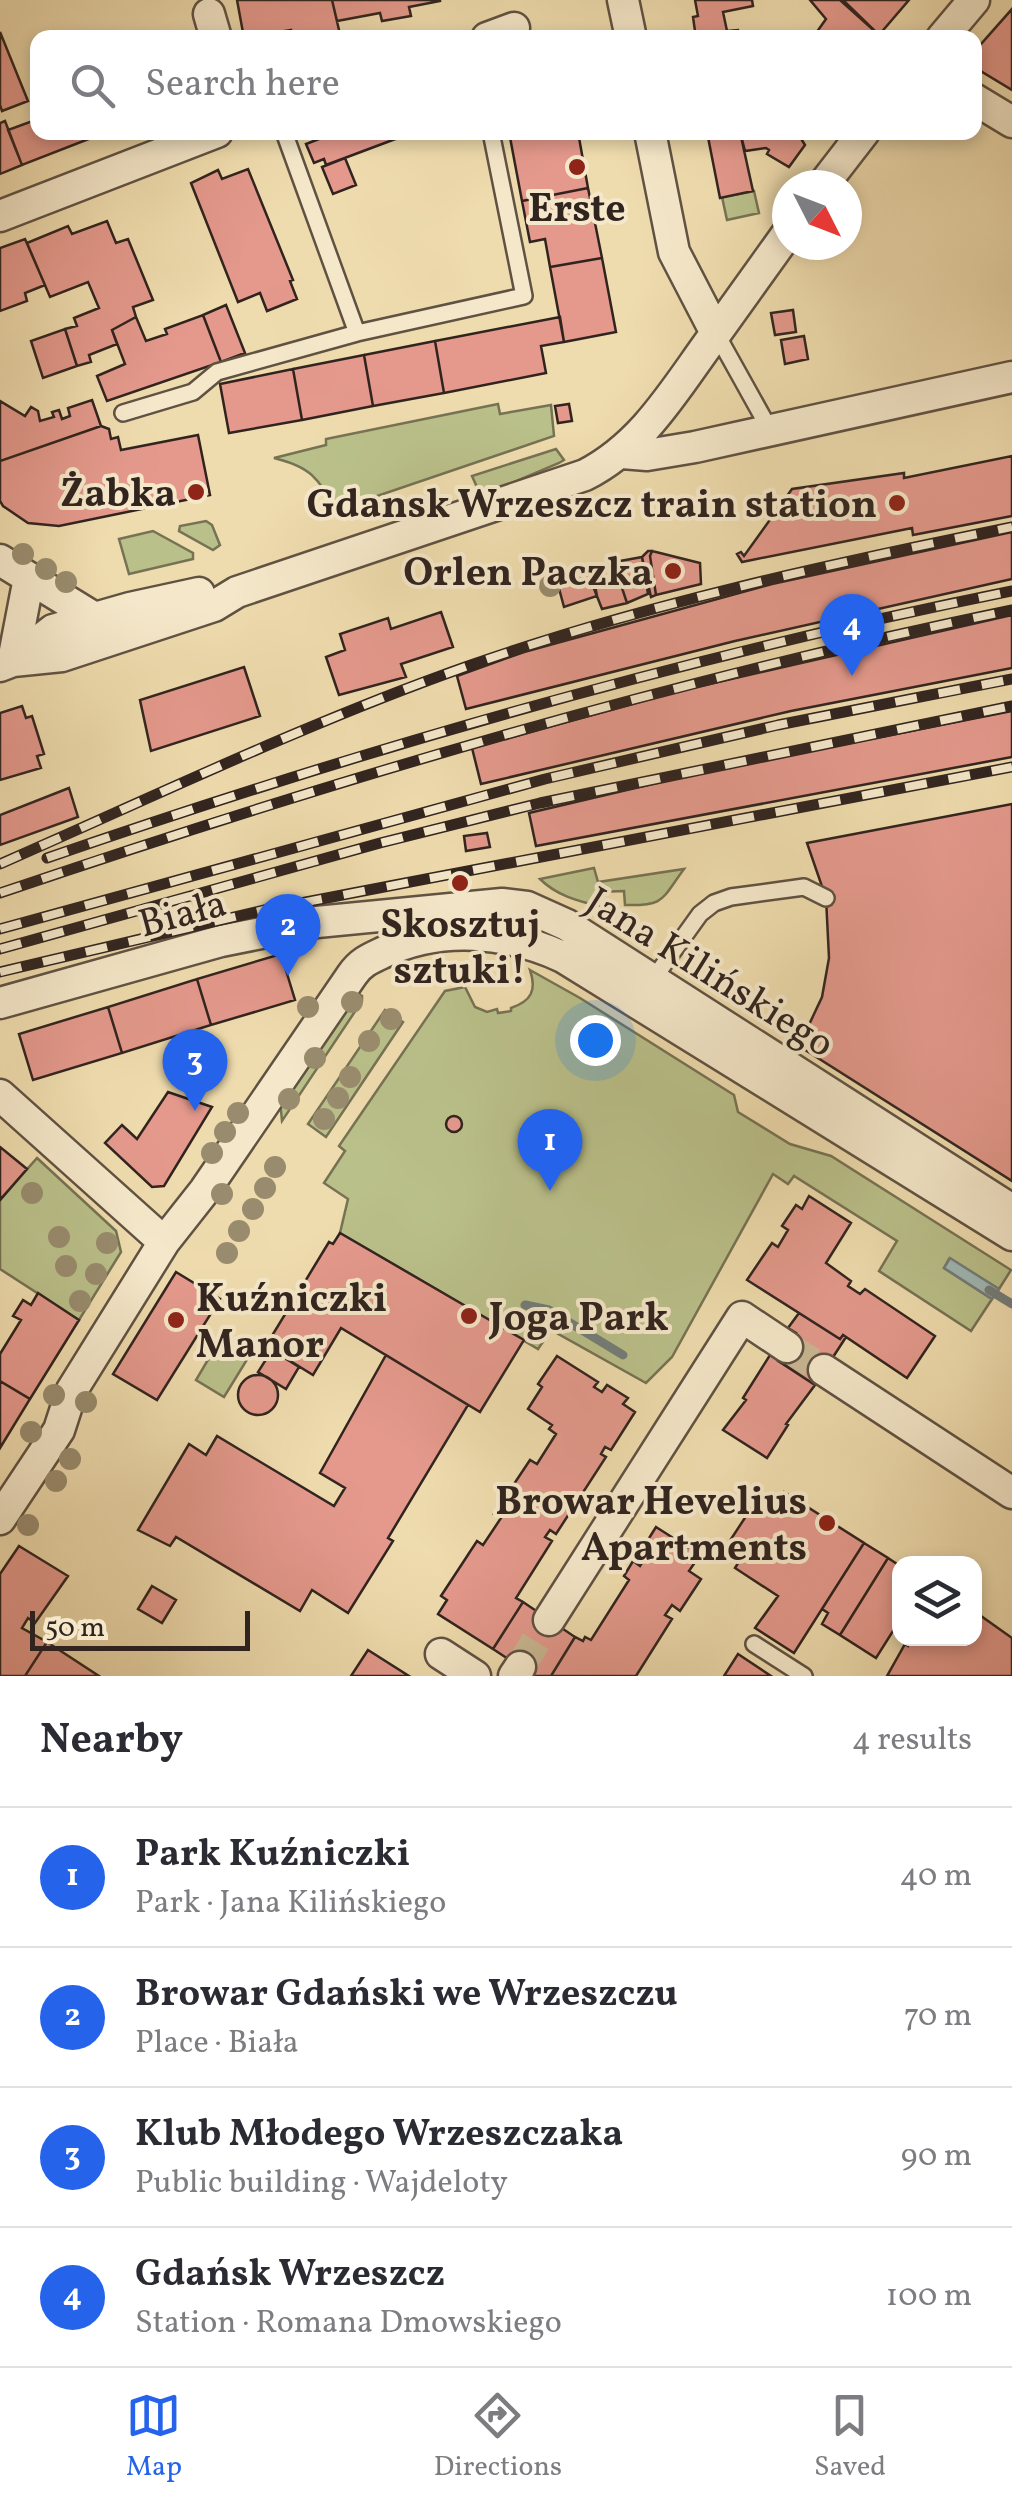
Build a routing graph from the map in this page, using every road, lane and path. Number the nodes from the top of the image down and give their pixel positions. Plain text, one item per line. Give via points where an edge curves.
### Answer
1 (974, 0) edge
2 (949, 30) edge
3 (196, 140) edge
4 (287, 140) edge
5 (493, 140) edge
6 (652, 140) edge
7 (858, 140) edge
8 (835, 170) edge
9 (0, 216) edge
10 (772, 255) edge
11 (358, 334) junction
12 (716, 334) junction
13 (1012, 377) edge
14 (124, 413) dead end
15 (770, 430) junction
16 (622, 452) junction
17 (0, 560) edge
18 (29, 578) junction
19 (237, 592) junction
20 (92, 617) junction
21 (6, 664) edge
22 (826, 898) dead end
23 (337, 922) junction
24 (360, 964) junction
25 (645, 992) junction
26 (0, 1003) edge
27 (0, 1095) edge
28 (1012, 1210) edge
29 (1012, 1235) edge
30 (164, 1242) junction
31 (787, 1347) tunnel mouth
32 (824, 1370) tunnel mouth
33 (1012, 1492) edge
34 (0, 1520) edge
35 (550, 1620) tunnel mouth
36 (754, 1644) dead end
37 (441, 1654) dead end
38 (474, 1676) edge
39 (804, 1676) edge

1 - 2 street
3 - 9 street
4 - 11 lane
5 - 11 lane via 524,296
6 - 12 street via 674,252
7 - 8 street
10 - 12 street
11 - 14 lane via 218,372 192,392
12 - 15 lane
12 - 16 street
13 - 15 street
15 - 16 street via 648,454
16 - 19 street via 585,475
17 - 18 street
18 - 20 street
18 - 21 street
19 - 20 street
19 - 21 street via 214,606 62,656
20 - 21 street via 53,630
22 - 25 lane via 804,887 714,903
23 - 24 street via 351,934
23 - 25 street, Jana Kilińskiego via 478,904 527,907 566,925
23 - 26 street, Biała via 221,941
24 - 25 street, Jana Kilińskiego via 408,942 488,936 539,946
24 - 30 street
25 - 28 street, Jana Kilińskiego
25 - 29 street, Jana Kilińskiego
27 - 30 street
30 - 34 street via 72,1390 59,1430
31 - 35 street via 742,1317
32 - 33 street
36 - 39 lane
37 - 38 street

